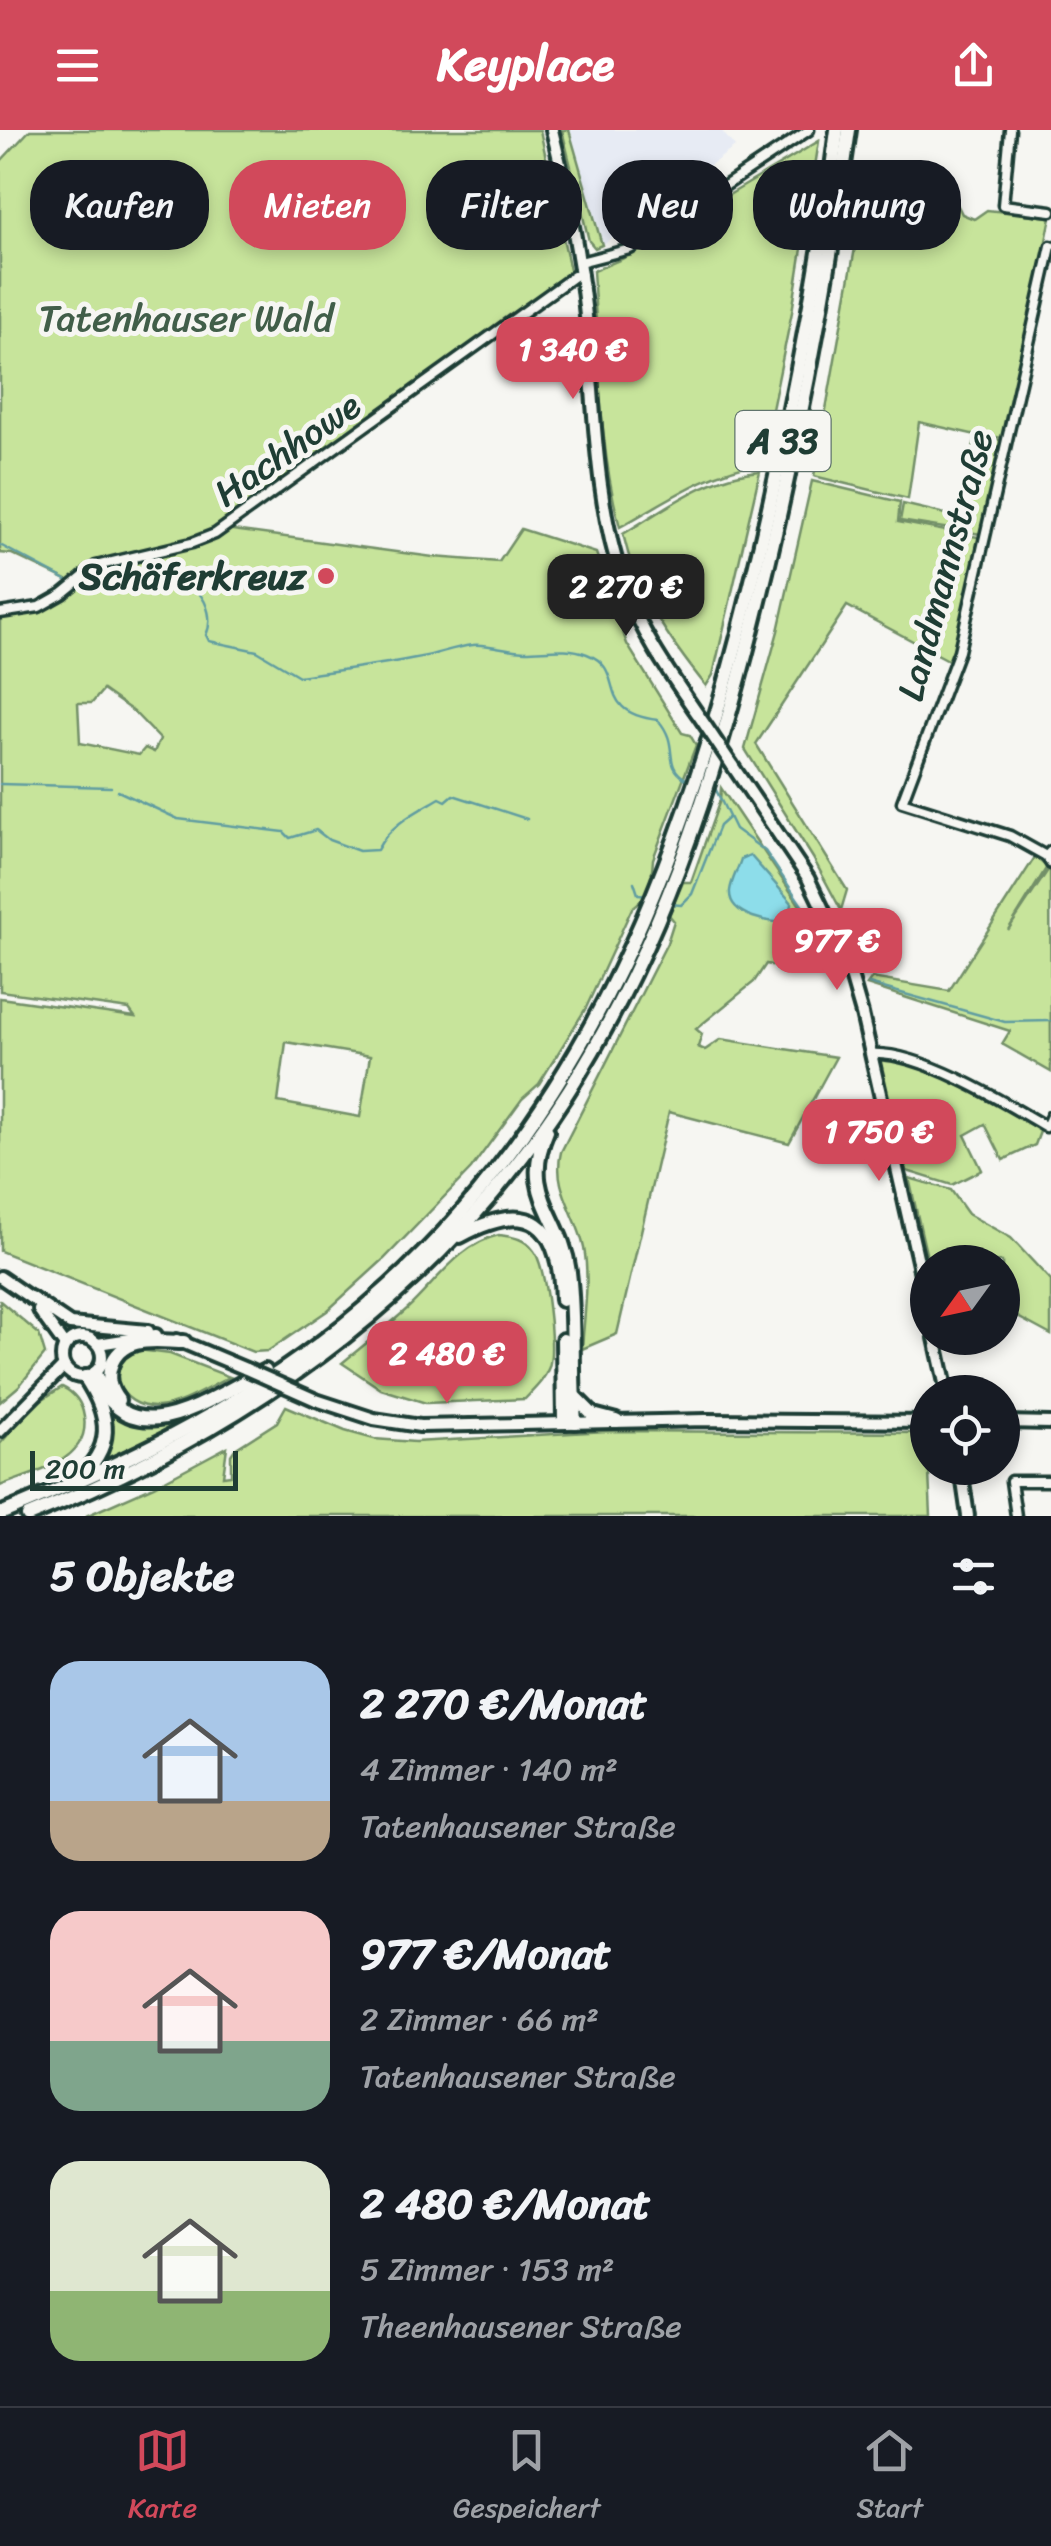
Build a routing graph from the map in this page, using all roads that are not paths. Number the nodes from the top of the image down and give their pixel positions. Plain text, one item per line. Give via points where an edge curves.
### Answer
1 (552, 130) edge
2 (809, 130) edge
3 (837, 130) edge
4 (849, 130) edge
5 (1010, 130) edge
6 (1051, 210) edge
7 (1051, 246) edge
8 (580, 262) junction
9 (582, 275) junction
10 (0, 613) edge
11 (1049, 857) edge
12 (669, 876) junction
13 (655, 912) junction
14 (871, 1054) junction
15 (559, 1106) junction
16 (1051, 1116) edge
17 (453, 1240) junction
18 (914, 1245) edge
19 (5, 1280) edge
20 (30, 1297) junction
21 (164, 1336) junction
22 (74, 1338) junction
23 (184, 1342) junction
24 (321, 1343) junction
25 (64, 1346) junction
26 (100, 1349) junction
27 (67, 1370) junction
28 (90, 1375) junction
29 (574, 1396) junction
30 (149, 1419) junction
31 (616, 1421) junction
32 (570, 1422) junction
33 (910, 1422) edge
34 (1020, 1422) edge
35 (1051, 1423) edge
36 (0, 1431) edge
37 (1051, 1481) edge
38 (963, 1485) edge
39 (60, 1489) junction
40 (0, 1514) edge
41 (28, 1516) edge
42 (968, 1516) edge
43 (1016, 1516) edge

1 - 8 street
2 - 8 street via 630,248
3 - 12 highway, A 33 via 811,300 759,552
4 - 12 highway, A 33 via 806,385 740,678
5 - 6 street via 1003,205
7 - 11 street, Landmannstraße via 959,650 902,802 1010,836
8 - 9 street
9 - 10 street, Hachhowe via 215,534 96,566 39,608
9 - 14 street, bridge via 599,479 623,584 639,622 832,922
12 - 13 highway, A 33
13 - 15 highway, A 33 via 606,1027
13 - 24 highway, A 33 via 578,1054 508,1155 426,1249
14 - 16 street via 973,1084 1046,1127
14 - 18 street
15 - 17 highway, A 33
15 - 29 highway via 537,1166 542,1198 567,1254
17 - 32 highway via 512,1216 551,1240 560,1272
17 - 41 highway, A 33 via 370,1319 277,1389 158,1459
19 - 20 street
19 - 25 street via 47,1319
20 - 21 street via 70,1324
20 - 22 street
21 - 23 street
21 - 26 street via 132,1337
22 - 25 street
22 - 26 street via 87,1337
23 - 30 highway via 139,1342 112,1363 112,1393
23 - 32 street, bridge via 361,1416 420,1426
24 - 30 highway via 181,1413
24 - 39 highway, A 33 via 193,1427
25 - 27 street
26 - 28 street
27 - 28 street
27 - 36 street
28 - 30 highway via 118,1410
28 - 39 highway via 106,1437 92,1464
29 - 31 highway via 593,1415
29 - 32 highway
31 - 32 street
31 - 33 street
34 - 35 street
37 - 43 street via 1011,1481
38 - 42 street
39 - 40 highway, A 33

